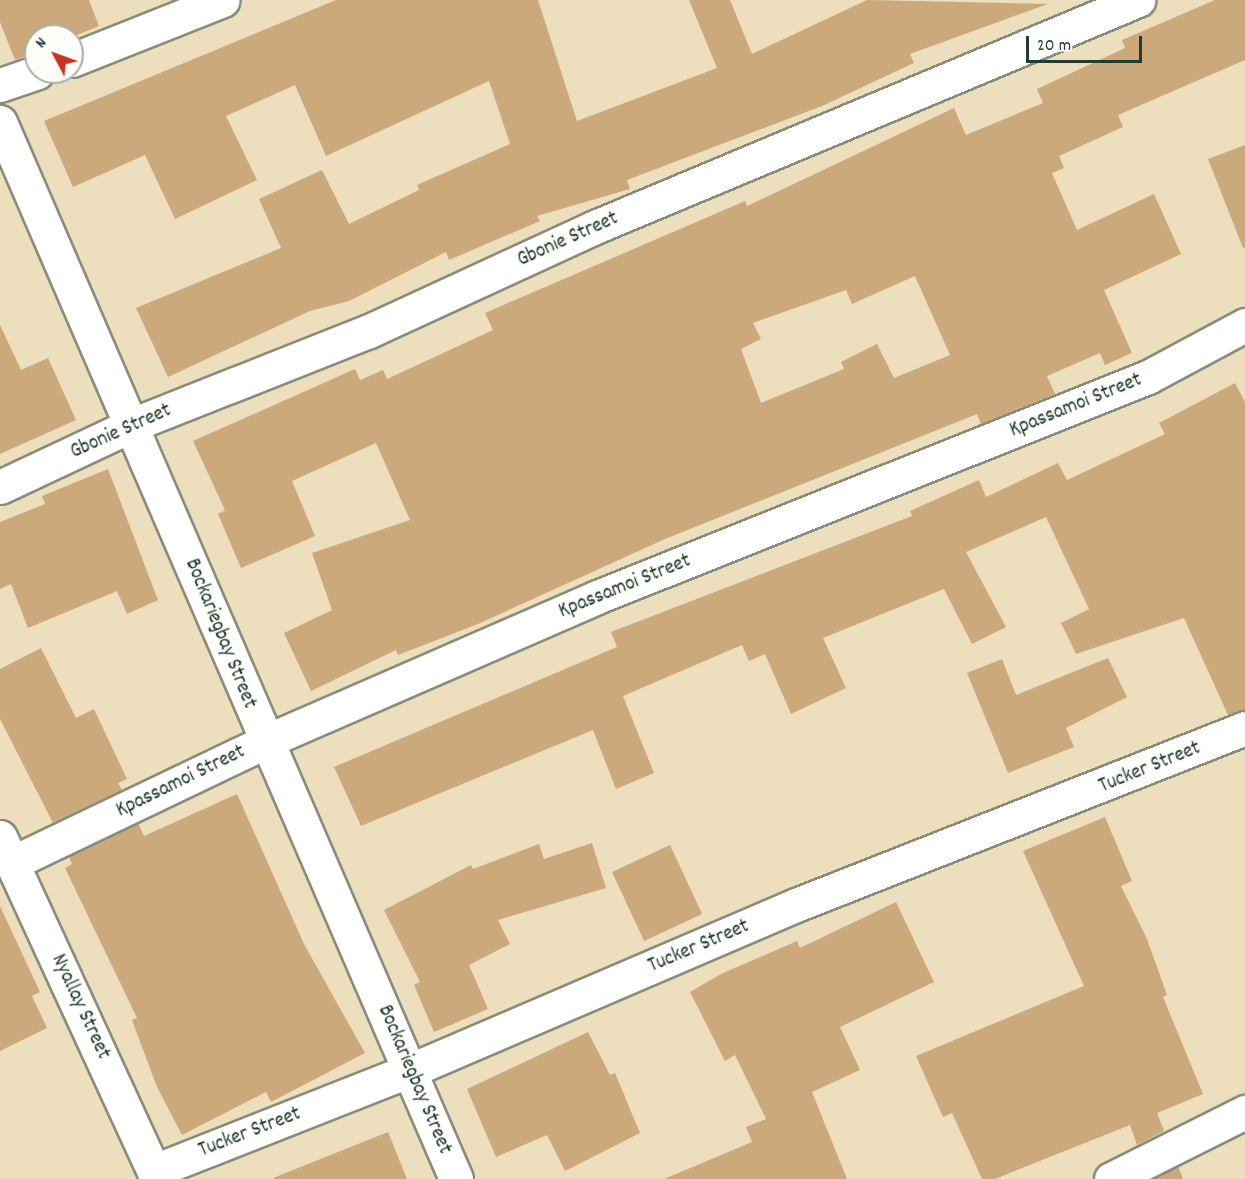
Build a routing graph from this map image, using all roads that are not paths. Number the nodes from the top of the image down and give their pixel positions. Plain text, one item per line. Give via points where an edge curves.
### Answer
1 (223, 0) edge
2 (1138, 0) edge
3 (84, 55) edge
4 (24, 77) edge
5 (0, 85) edge
6 (0, 122) edge
7 (1245, 326) edge
8 (134, 424) junction
9 (0, 487) edge
10 (1245, 728) edge
11 (264, 742) junction
12 (6, 850) edge
13 (411, 1070) junction
14 (1245, 1112) edge
15 (156, 1175) edge
16 (456, 1179) edge
17 (1111, 1179) edge

1 - 3 street
2 - 8 street, Gbonie Street via 595,227 369,331
4 - 5 street
6 - 8 street, Bockariegbay Street
7 - 11 street, Kpassamoi Street via 1148,377 597,597
8 - 9 street, Gbonie Street
8 - 11 street, Bockariegbay Street
10 - 13 street, Tucker Street via 796,905
11 - 12 street, Kpassamoi Street
11 - 13 street, Bockariegbay Street
12 - 15 street, Nyallay Street
13 - 15 street, Tucker Street
13 - 16 street, Bockariegbay Street
14 - 17 street

